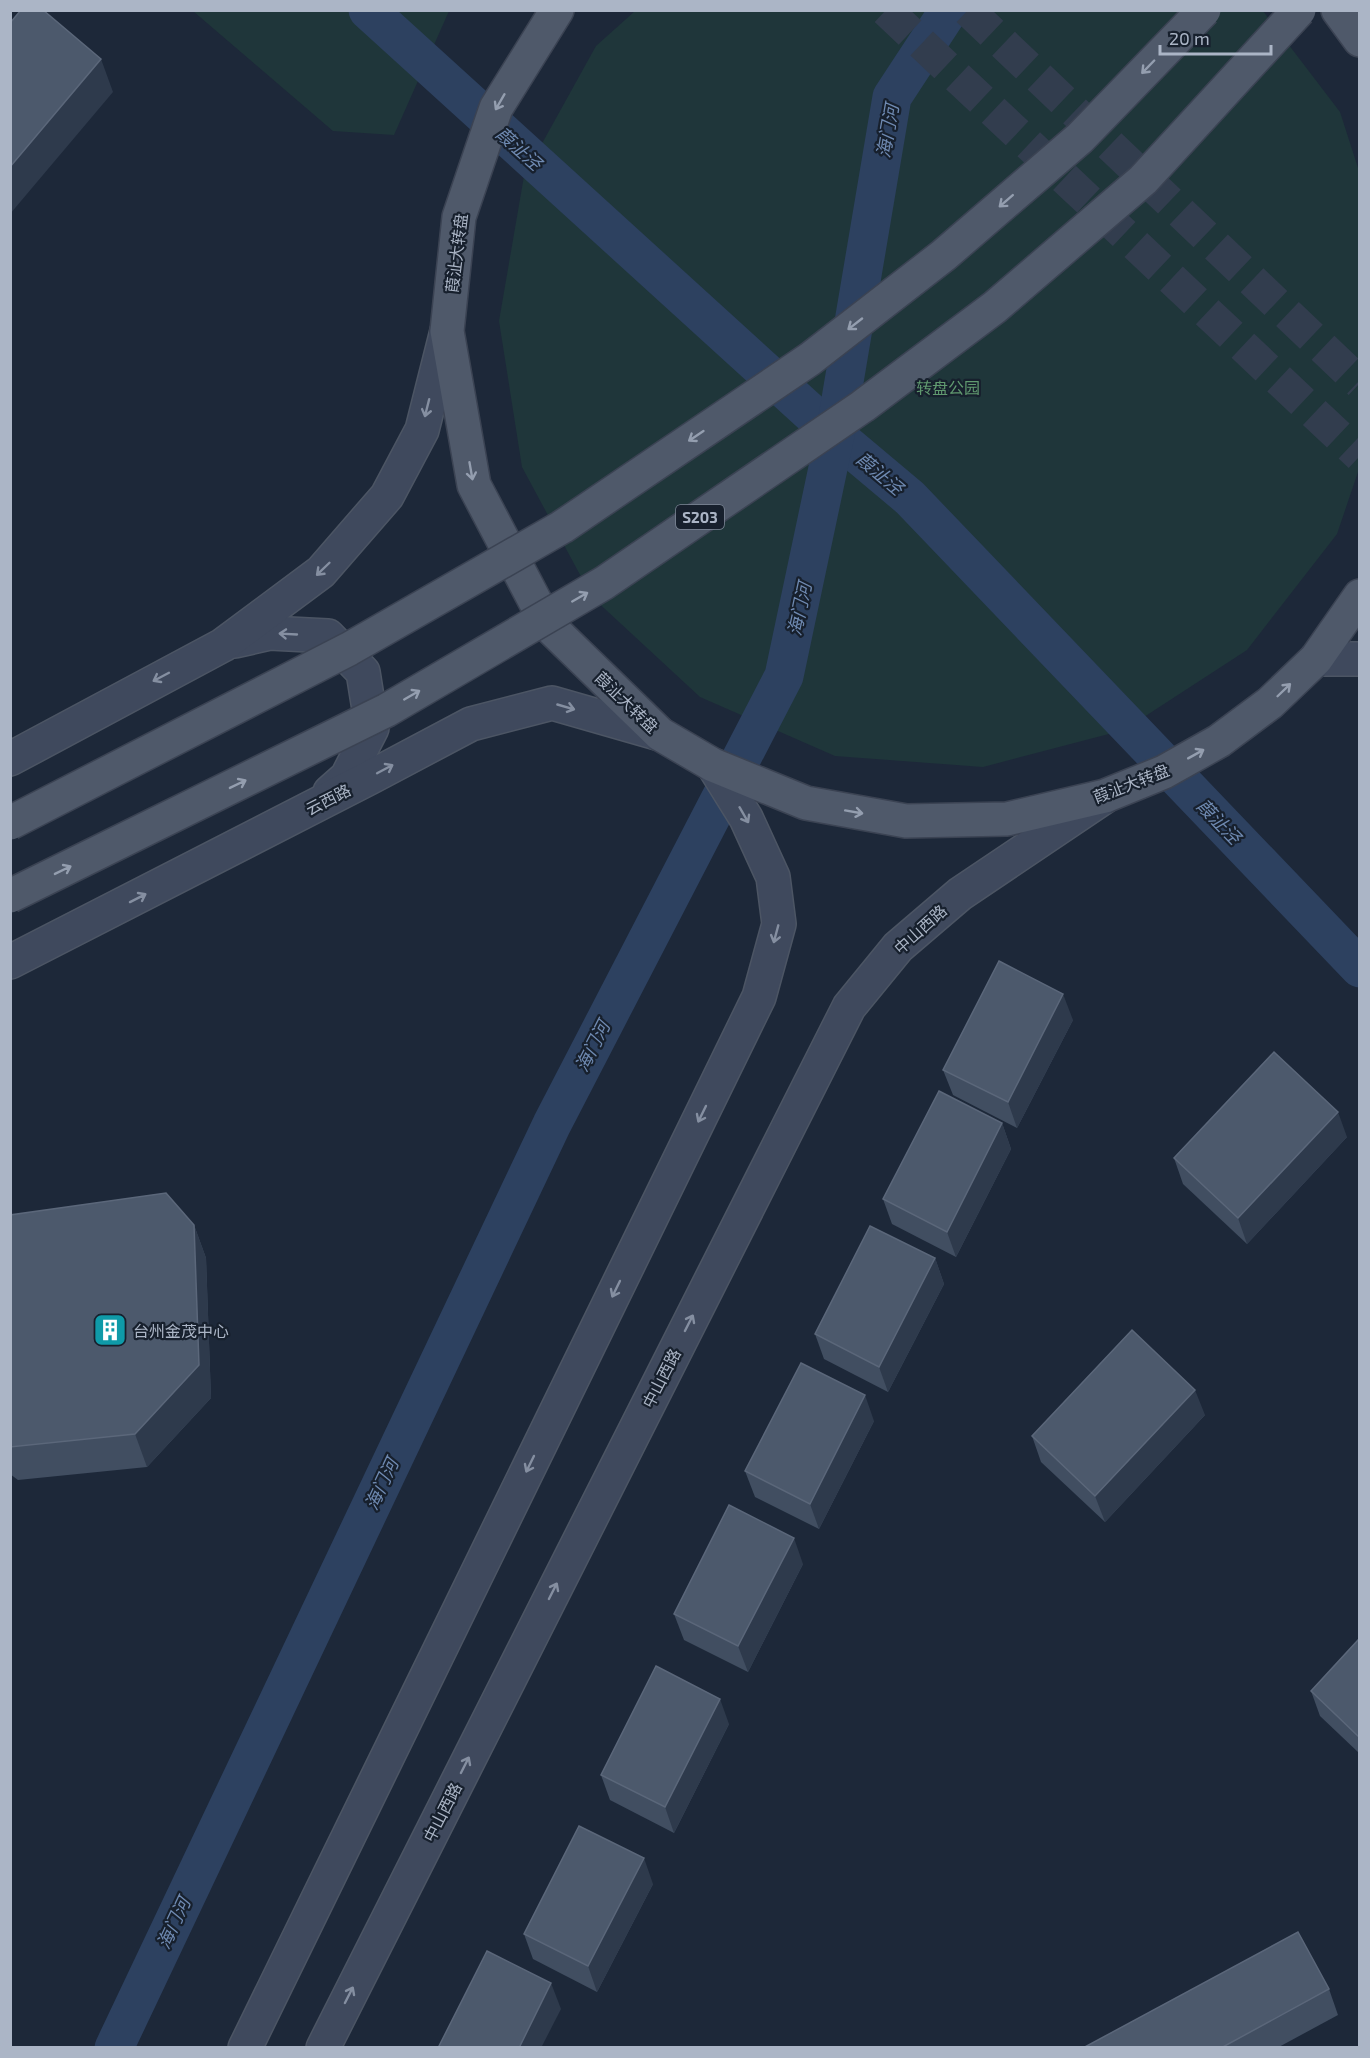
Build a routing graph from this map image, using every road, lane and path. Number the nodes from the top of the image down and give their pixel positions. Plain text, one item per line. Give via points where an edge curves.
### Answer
1 (1204, 10) edge
2 (1299, 10) edge
3 (1338, 10) edge
4 (557, 11) edge
5 (1359, 40) edge
6 (447, 331) junction
7 (1359, 596) edge
8 (223, 645) junction
9 (1316, 659) junction
10 (1359, 659) edge
11 (663, 735) junction
12 (10, 759) edge
13 (713, 765) junction
14 (1105, 796) junction
15 (312, 806) junction
16 (10, 823) edge
17 (10, 896) edge
18 (10, 962) edge
19 (245, 2048) edge
20 (323, 2048) edge

1 -> 16 main road, bridge via 1080,138 944,255 790,372 562,527 349,649
17 -> 2 main road, S203, bridge via 387,710 604,583 844,419 995,307 1143,180
3 - 5 main road
4 -> 6 main road, 葭沚大转盘 via 496,108 469,186 459,217
6 -> 8 main road via 422,430 387,496 321,572
6 -> 11 main road, 葭沚大转盘 via 474,486 531,595 547,624
7 - 9 main road, 葭沚大转盘
8 -> 12 main road
15 -> 8 main road via 347,777 372,728 363,672 328,636 270,633
9 - 10 main road
14 -> 9 main road, 葭沚大转盘 via 1164,772 1220,741 1270,703
11 - 13 main road, 葭沚大转盘
15 -> 11 main road, 云西路 via 471,723 552,703
13 -> 14 main road, 葭沚大转盘 via 806,803 906,821 1007,819
13 -> 19 main road via 746,819 773,877 779,924 759,997
20 -> 14 main road, 中山西路 via 849,1008 898,947 960,894
18 -> 15 main road, 云西路

